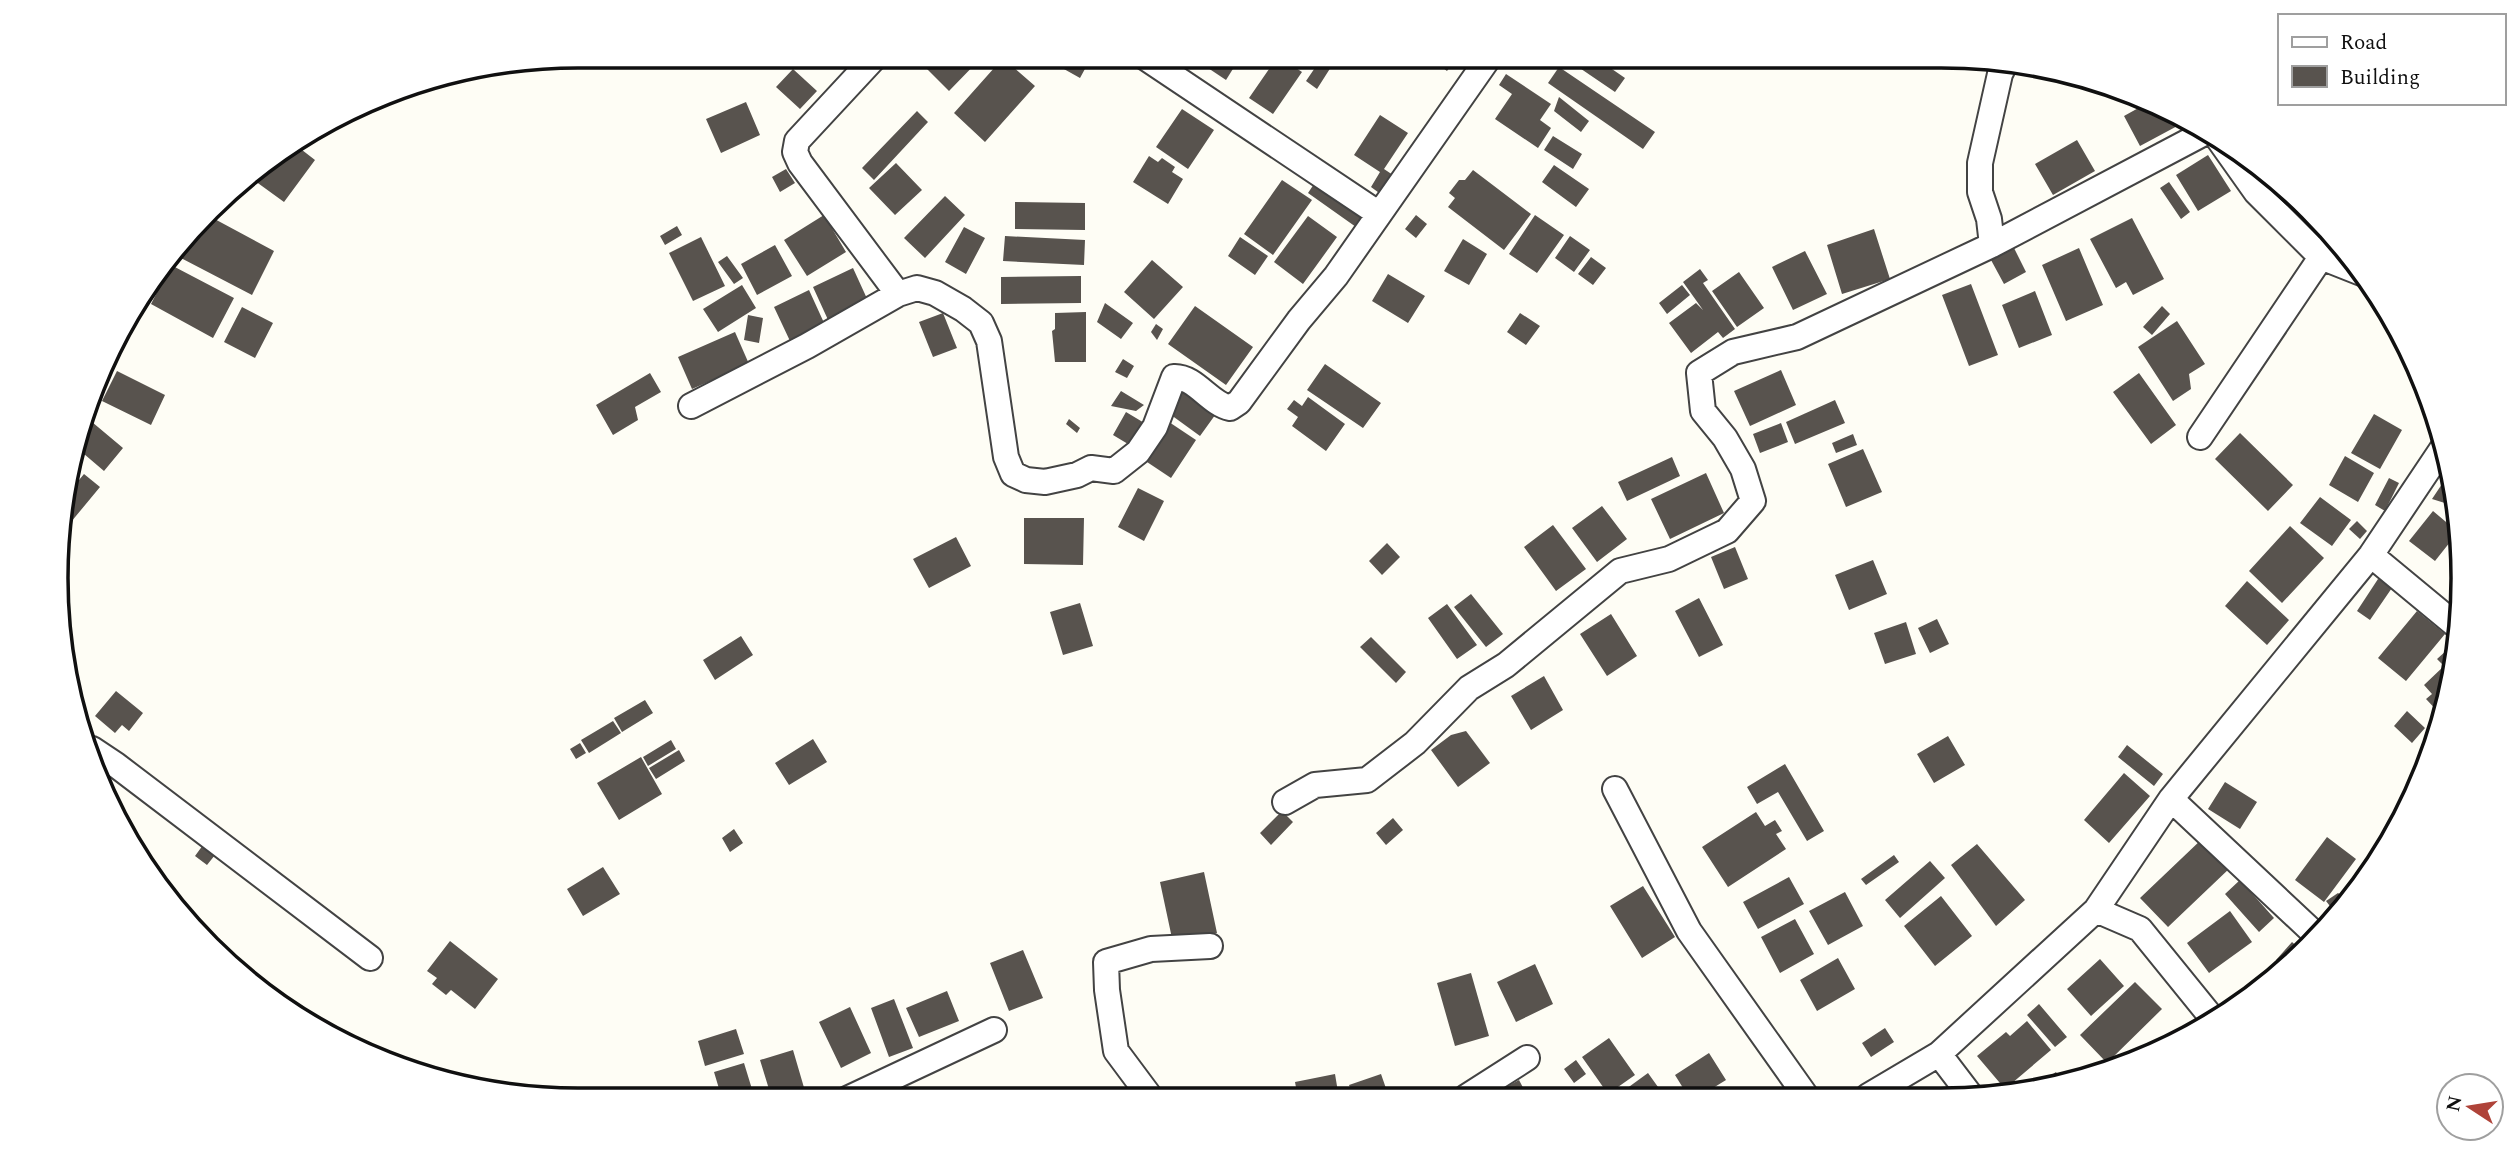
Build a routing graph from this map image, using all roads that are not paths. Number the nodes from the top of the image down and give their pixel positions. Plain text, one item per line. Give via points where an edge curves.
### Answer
1 (865, 68) edge
2 (1161, 68) edge
3 (1482, 68) edge
4 (2001, 72) edge
5 (2196, 137) edge
6 (2235, 162) edge
7 (1379, 214) junction
8 (1992, 245) junction
9 (2327, 247) edge
10 (898, 294) junction
11 (691, 406) dead end
12 (2200, 437) dead end
13 (2436, 458) edge
14 (2371, 555) junction
15 (2449, 620) edge
16 (100, 754) edge
17 (1615, 789) dead end
18 (2171, 799) junction
19 (1285, 802) dead end
20 (2096, 910) junction
21 (2310, 929) edge
22 (1210, 946) dead end
23 (370, 958) dead end
24 (2208, 1012) edge
25 (994, 1030) dead end
26 (1939, 1054) junction
27 (1527, 1058) dead end
28 (1964, 1087) edge
29 (870, 1088) edge
30 (1144, 1088) edge
31 (1480, 1088) edge
32 (1800, 1088) edge
33 (1882, 1088) edge

1 - 10 street via 797,141 795,152
2 - 7 street
3 - 7 street
4 - 8 street via 1979,163 1980,192
5 - 8 street
6 - 9 street via 2256,192
7 - 10 street via 1239,402 1223,407 1174,377 1155,427 1138,452 1114,471 1091,468 1045,482 1013,474 1006,457 989,341 981,323 935,293 917,288
8 - 19 street via 1797,337 1732,352 1699,373 1703,411 1725,438 1753,501 1727,531 1669,559 1620,571 1506,665 1469,688 1415,743 1367,780 1315,785
9 - 12 street
10 - 11 street
13 - 14 street
14 - 15 street
14 - 18 street
16 - 23 street
17 - 32 street via 1689,931
18 - 20 street
18 - 21 street
20 - 24 street via 2140,929
20 - 26 street
22 - 30 street via 1151,949 1106,962 1116,1051
25 - 29 street
26 - 28 street
26 - 33 street
27 - 31 street

